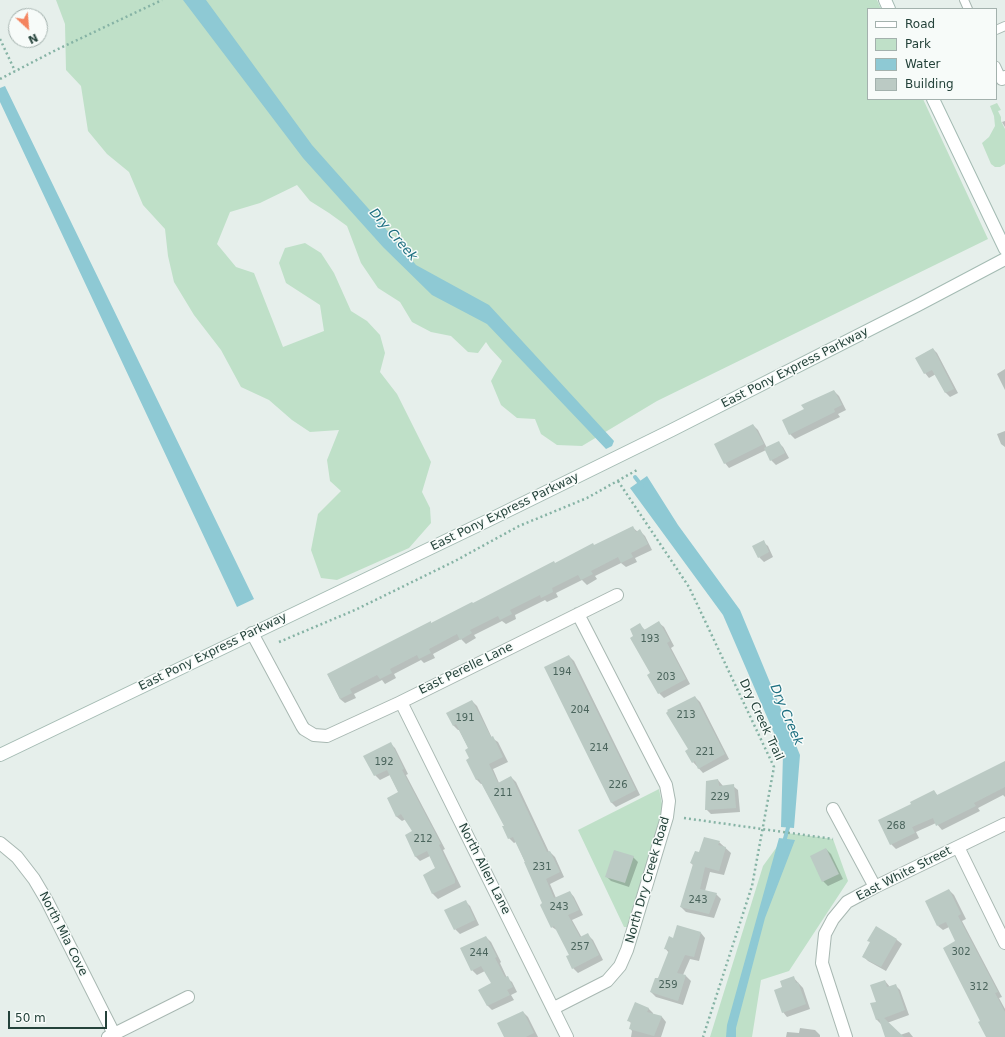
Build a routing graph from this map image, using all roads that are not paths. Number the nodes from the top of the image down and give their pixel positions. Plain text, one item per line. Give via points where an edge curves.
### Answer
1 (997, 68) edge
2 (1004, 78) edge
3 (933, 100) edge
4 (1005, 249) edge
5 (1005, 259) edge
6 (617, 594) dead end
7 (578, 614) junction
8 (252, 633) junction
9 (400, 702) junction
10 (0, 755) edge
11 (833, 809) dead end
12 (1005, 824) edge
13 (0, 843) edge
14 (958, 847) junction
15 (875, 887) junction
16 (1005, 943) edge
17 (188, 996) dead end
18 (554, 1008) junction
19 (111, 1035) edge
20 (567, 1037) edge
21 (846, 1037) edge

1 - 2 lane
3 - 4 street
5 - 8 street, East Pony Express Parkway via 672,430
6 - 7 street, East Perelle Lane
7 - 9 street, East Perelle Lane
7 - 18 street, North Dry Creek Road via 666,785 669,801 667,817 620,966 607,981
8 - 9 street, East Perelle Lane via 307,732 314,735 331,735
8 - 10 street, East Pony Express Parkway
9 - 18 street, North Allen Lane
11 - 15 street
12 - 14 street, East White Street
13 - 19 street, North Mia Cove via 18,857 48,901
14 - 15 street, East White Street
14 - 16 street
15 - 21 street, East White Street via 848,902 833,919 826,934 822,963
17 - 19 street
18 - 20 street, North Allen Lane

